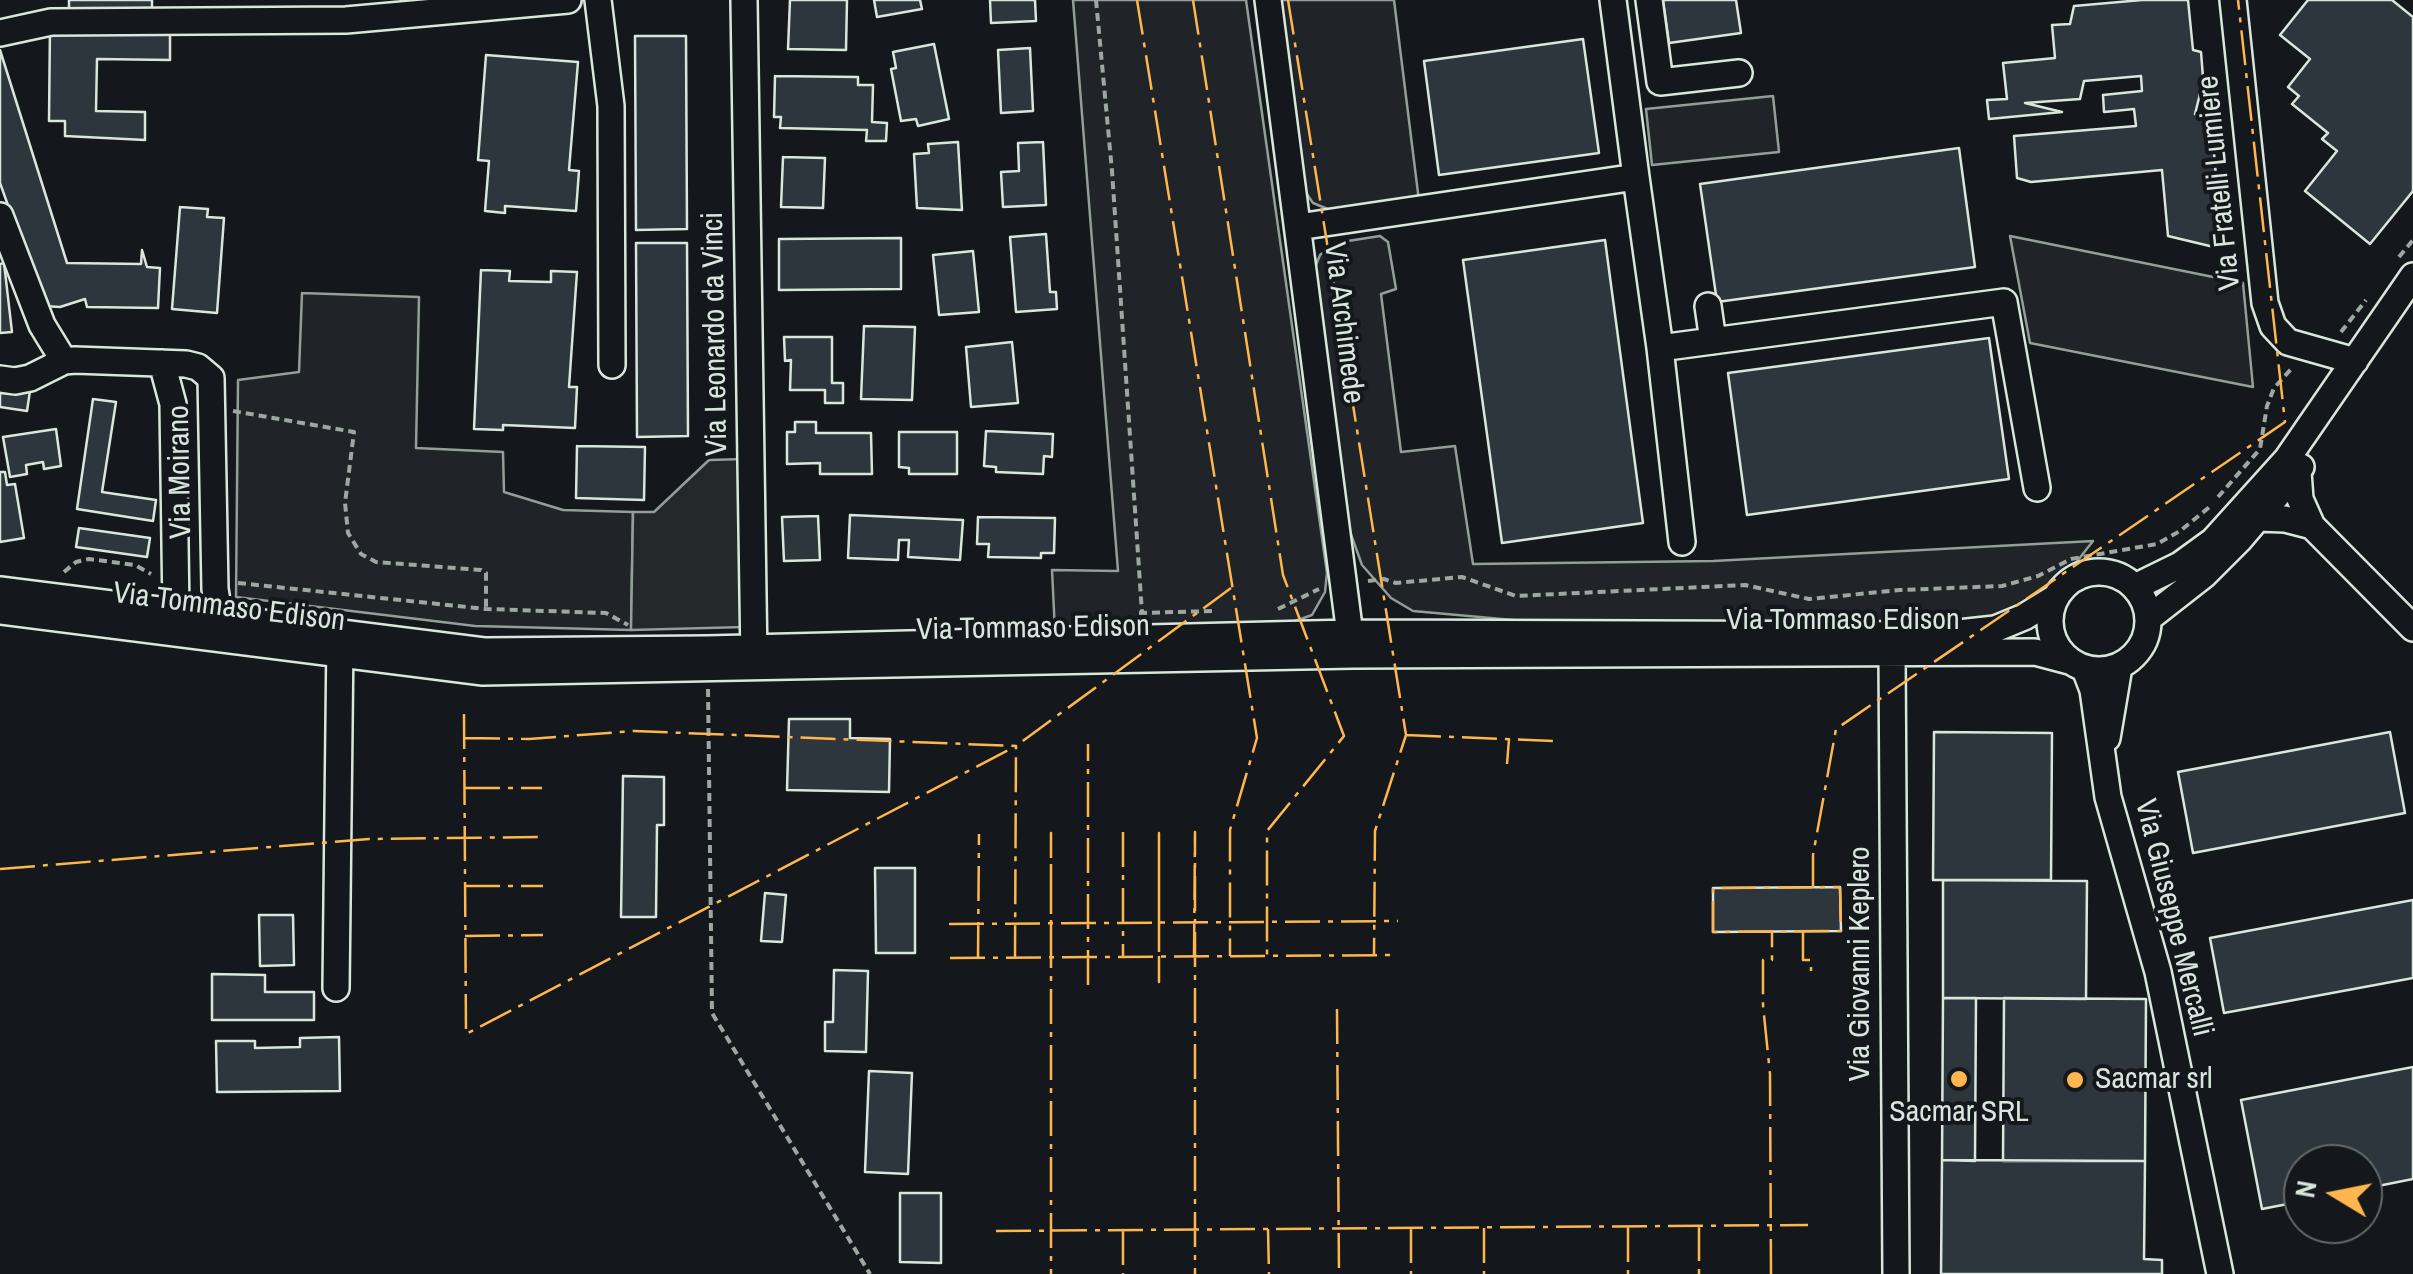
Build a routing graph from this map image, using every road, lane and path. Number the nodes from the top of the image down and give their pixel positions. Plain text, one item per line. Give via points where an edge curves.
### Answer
1 (568, 0) edge
2 (598, 0) edge
3 (744, 0) edge
4 (1096, 0) edge
5 (1268, 0) edge
6 (1614, 0) edge
7 (1649, 0) edge
8 (2234, 0) edge
9 (345, 10) edge
10 (0, 33) edge
11 (1738, 72) dead end
12 (1636, 178) junction
13 (0, 216) edge
14 (1298, 227) junction
15 (2413, 240) edge
16 (2404, 268) edge
17 (2374, 289) dead end
18 (1708, 306) dead end
19 (1713, 340) junction
20 (1660, 348) junction
21 (2310, 351) junction
22 (64, 361) junction
23 (162, 363) junction
24 (612, 365) dead end
25 (2348, 371) junction
26 (0, 379) edge
27 (213, 408) junction
28 (2298, 472) junction
29 (2036, 488) dead end
30 (2258, 518) junction
31 (2312, 526) junction
32 (1682, 542) dead end
33 (174, 554) junction
34 (215, 558) junction
35 (52, 576) dead end
36 (174, 582) junction
37 (1344, 585) junction
38 (2136, 587) junction
39 (215, 589) junction
40 (0, 590) edge
41 (2055, 598) junction
42 (486, 609) junction
43 (1278, 610) dead end
44 (0, 611) edge
45 (1223, 611) dead end
46 (1142, 612) junction
47 (176, 613) junction
48 (1125, 614) dead end
49 (2149, 618) junction
50 (220, 620) junction
51 (642, 626) dead end
52 (2413, 628) edge
53 (1351, 644) junction
54 (340, 645) junction
55 (1892, 654) junction
56 (754, 657) junction
57 (2077, 665) junction
58 (2119, 667) junction
59 (708, 670) junction
60 (2104, 753) junction
61 (336, 988) dead end
62 (870, 1274) edge
63 (1896, 1274) edge
64 (2220, 1274) edge

1 - 9 street
2 - 24 street via 611,106
3 - 56 street, Via Leonardo da Vinci
4 - 46 path
5 - 14 street, Via Archimede
6 - 12 street
7 - 11 street via 1660,82
8 - 21 street, Via Fratelli Lumiere via 2264,303 2288,342
9 - 10 street via 51,22
12 - 14 street
12 - 20 street
13 - 22 street via 42,325
14 - 37 street, Via Archimede
15 - 16 path
16 - 25 street
17 - 21 path via 2341,332
18 - 19 street
19 - 20 street
19 - 29 street via 2004,302
20 - 32 street
21 - 25 street, Via Fratelli Lumiere
21 - 37 path via 2274,388 2260,449 2180,531 2158,544 2071,559 2002,586 1809,599 1745,585 1516,596 1462,577
22 - 23 street, Via Moirano
22 - 26 street, Via Moirano via 16,382
23 - 27 street, Via Moirano via 198,368 211,378
23 - 33 street, Via Moirano via 173,404
25 - 28 street
25 - 38 street via 2287,458 2213,541
27 - 34 street, Via Moirano
27 - 42 path via 354,432 345,503 348,533 361,554 376,562 481,570
28 - 30 street
28 - 31 street
30 - 31 street
30 - 49 street via 2204,575
31 - 52 street
33 - 34 street, Via Moirano via 190,567
33 - 36 street, Via Moirano
34 - 39 street, Via Moirano
35 - 36 path via 89,558 135,565
36 - 47 street, Via Moirano
37 - 43 path via 1321,588
37 - 53 street, Via Archimede
38 - 41 street via 2108,572 2092,572
38 - 49 street
39 - 42 path via 243,582
39 - 50 street, Via Moirano
40 - 47 street, Via Tommaso Edison
41 - 53 street, Via Tommaso Edison via 1996,629 1940,635
41 - 57 street via 2053,639
42 - 51 path via 606,612
44 - 54 street, Via Tommaso Edison
45 - 46 path
46 - 48 path
47 - 50 street, Via Tommaso Edison
49 - 58 street via 2142,648
50 - 54 street, Via Tommaso Edison
53 - 55 street, Via Tommaso Edison
53 - 56 street, Via Tommaso Edison
54 - 56 street, Via Tommaso Edison
54 - 59 street, Via Tommaso Edison via 483,672
54 - 61 street
55 - 57 street, Via Tommaso Edison via 2035,652
55 - 63 street, Via Giovanni Keplero
56 - 59 street, Via Tommaso Edison
57 - 58 street via 2096,671
57 - 60 street, Via Giuseppe Mercalli via 2093,690
58 - 60 street, Via Giuseppe Mercalli
59 - 62 path via 712,1013
60 - 64 street, Via Giuseppe Mercalli via 2108,797 2158,972

